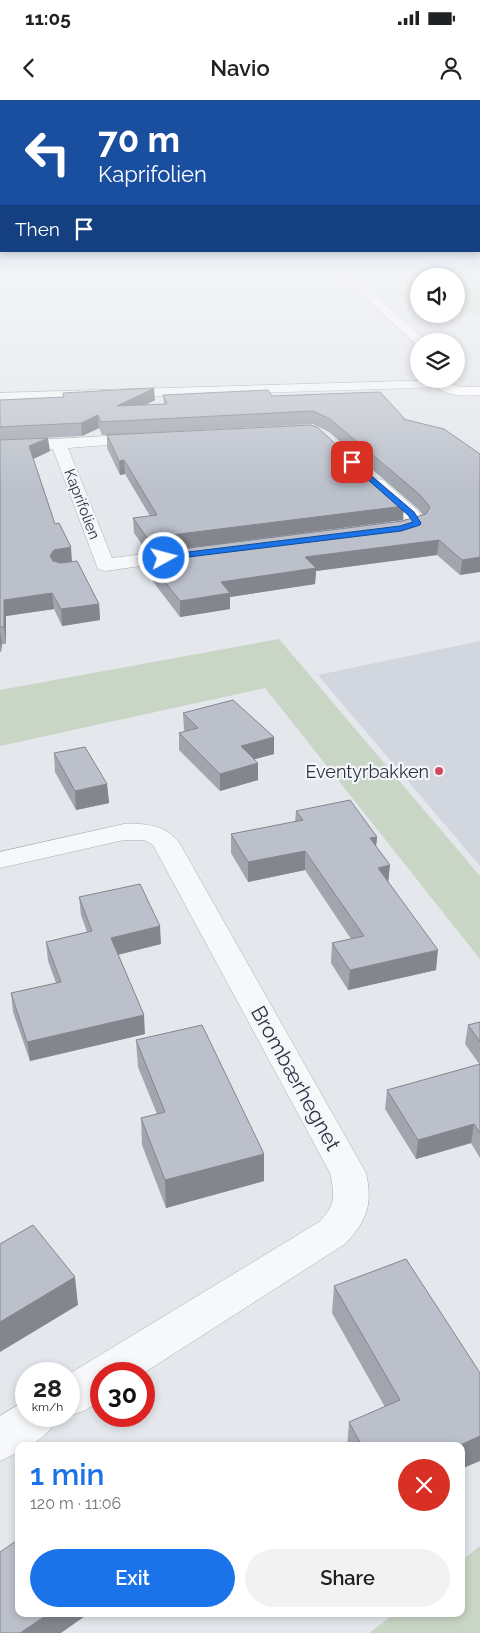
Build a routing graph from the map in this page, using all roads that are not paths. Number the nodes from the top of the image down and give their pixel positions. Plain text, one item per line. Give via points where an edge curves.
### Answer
1 (410, 382) edge
2 (451, 388) edge
3 (478, 393) edge
4 (0, 397) edge
5 (157, 438) edge
6 (59, 444) junction
7 (0, 446) edge
8 (367, 475) edge
9 (372, 532) edge
10 (204, 553) edge
11 (0, 860) edge
12 (125, 1362) edge
13 (21, 1427) edge
14 (0, 1440) edge

1 - 4 street
2 - 3 street
5 - 6 street, Kaprifolien
6 - 7 street, Kaprifolien
6 - 10 street, Kaprifolien via 96,566
8 - 9 street via 418,523
11 - 12 street, Brombærhegnet via 124,832 138,831 161,837 348,1173 352,1205 345,1220 332,1233
13 - 14 street

